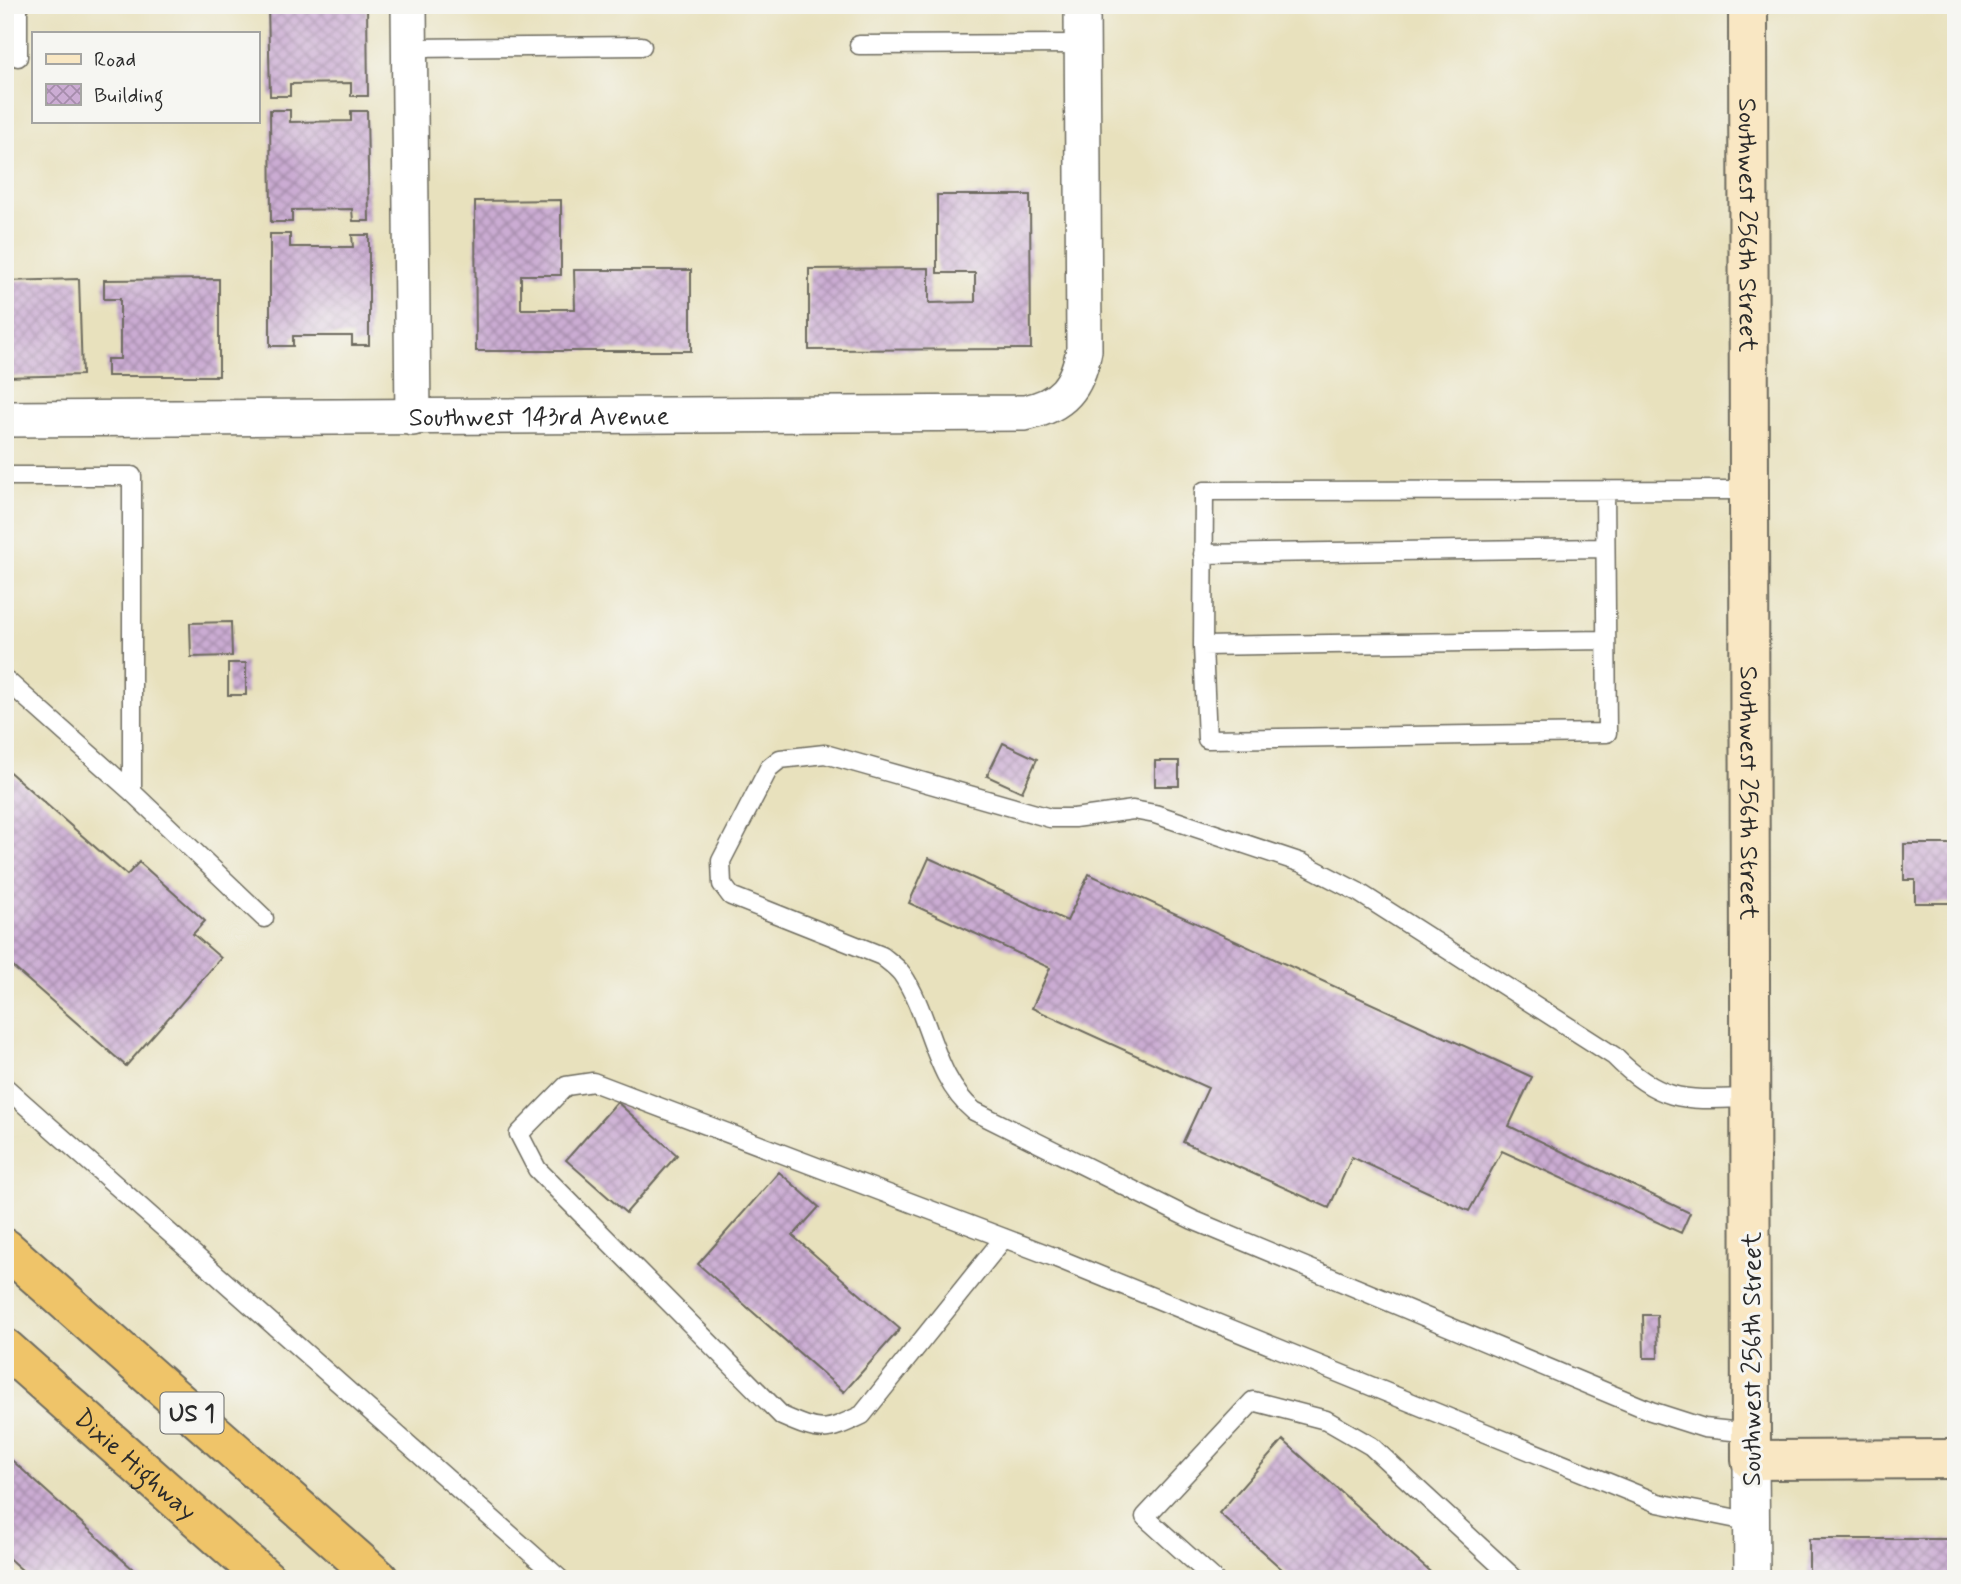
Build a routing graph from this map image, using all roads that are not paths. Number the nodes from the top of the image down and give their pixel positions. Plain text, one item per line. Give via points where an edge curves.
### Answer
1 (18, 5) edge
2 (410, 5) edge
3 (1082, 5) edge
4 (1748, 5) edge
5 (1082, 44) junction
6 (859, 45) dead end
7 (642, 46) dead end
8 (410, 48) junction
9 (18, 57) dead end
10 (413, 418) junction
11 (5, 419) edge
12 (5, 476) edge
13 (1605, 490) junction
14 (1749, 490) junction
15 (1605, 548) junction
16 (1203, 554) junction
17 (1606, 640) junction
18 (1203, 646) junction
19 (5, 679) edge
20 (132, 792) junction
21 (264, 918) dead end
22 (5, 1087) edge
23 (1750, 1098) junction
24 (1004, 1238) junction
25 (5, 1248) edge
26 (5, 1348) edge
27 (1751, 1447) junction
28 (1956, 1459) edge
29 (1752, 1522) junction
30 (266, 1579) edge
31 (379, 1579) edge
32 (560, 1579) edge
33 (1214, 1579) edge
34 (1515, 1579) edge
35 (1752, 1579) edge

1 - 9 lane
2 - 8 street
3 - 5 street
4 - 14 street, Southwest 256th Street
5 - 6 lane
5 - 10 street, Southwest 143rd Avenue via 1084,350 1076,380 1056,402 1025,413
7 - 8 lane
8 - 10 street
10 - 11 street, Southwest 143rd Avenue
12 - 20 lane via 132,476
13 - 14 lane
13 - 15 lane
13 - 16 lane via 1204,491
14 - 23 street, Southwest 256th Street
15 - 16 lane
15 - 17 lane
16 - 18 lane
17 - 18 lane
17 - 18 lane via 1607,733 1207,739
19 - 20 lane
20 - 21 lane
22 - 32 lane
23 - 27 street, Southwest 256th Street
23 - 27 lane via 1664,1094 1635,1078 1614,1056 1358,892 1302,863 1154,814 1133,810 1050,818 825,754 797,757 780,759 769,768 721,861 722,884 731,896 882,956 901,972 947,1077 960,1099 974,1111 1193,1220 1651,1411
24 - 24 lane via 593,1082 566,1086 519,1133 537,1169 782,1416 809,1428 832,1429 862,1415
24 - 29 lane via 1658,1503
25 - 31 highway, US 1
26 - 30 highway, Dixie Highway / US 1
27 - 28 street
27 - 29 street, Southwest 256th Street
29 - 35 street, Southwest 256th Street
33 - 34 lane via 1145,1517 1253,1401 1326,1420 1371,1446

